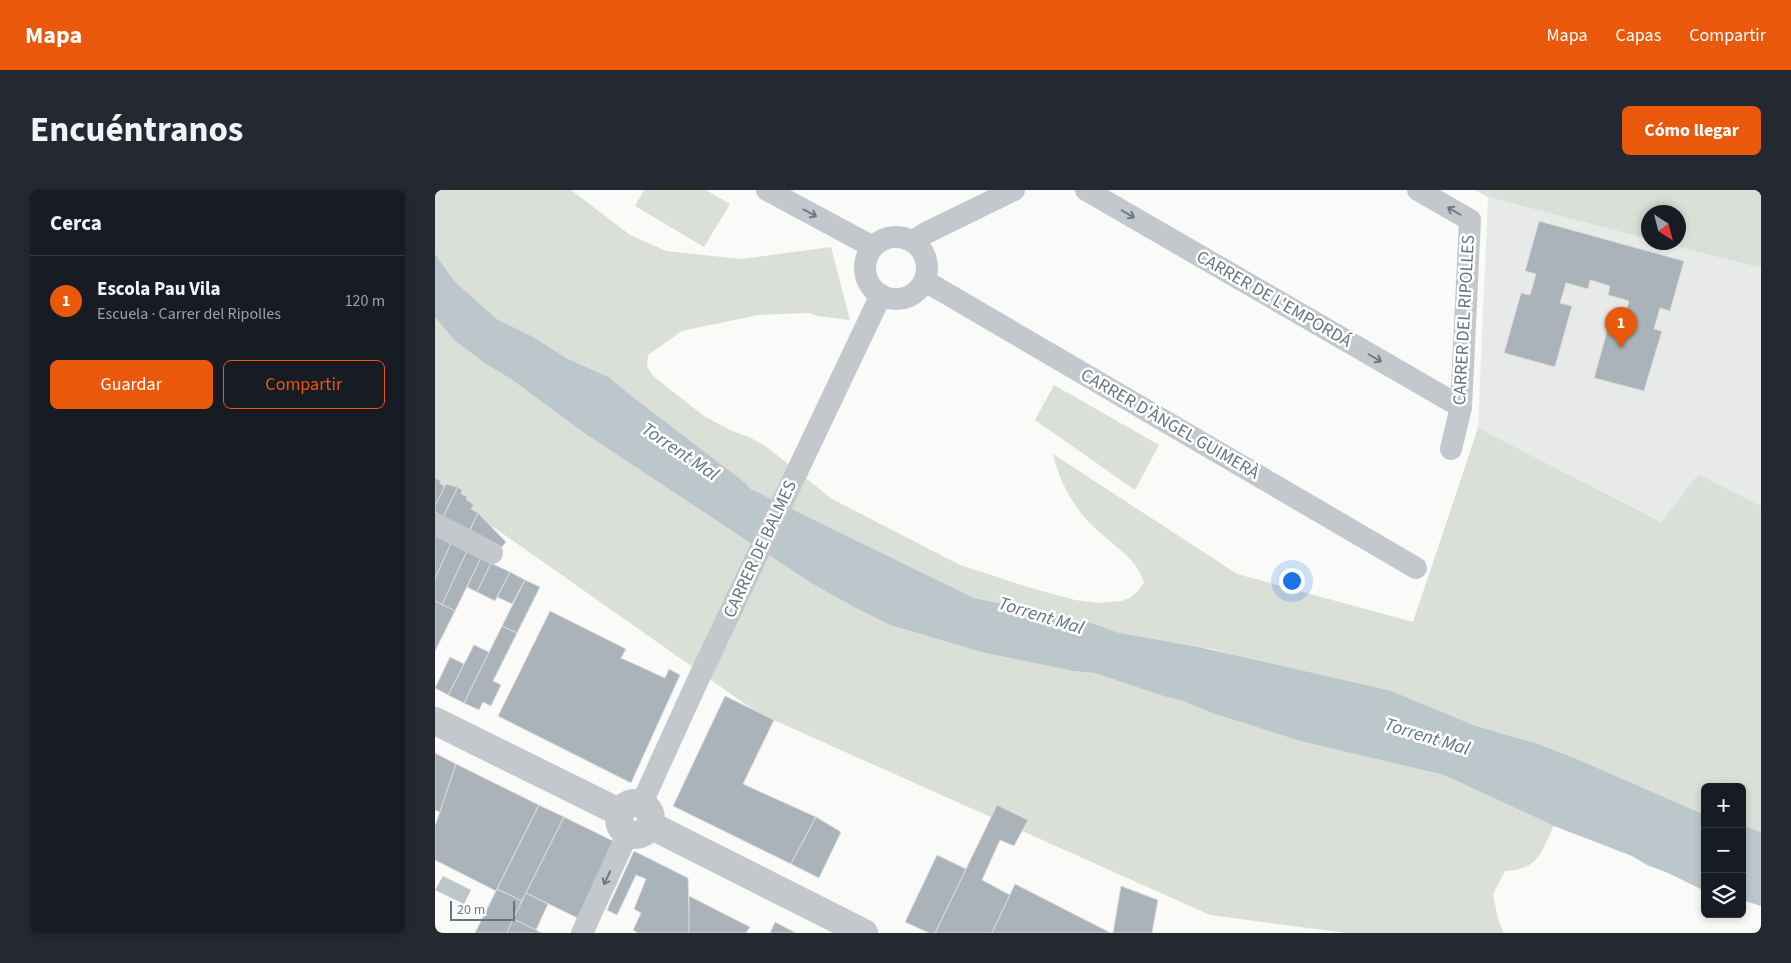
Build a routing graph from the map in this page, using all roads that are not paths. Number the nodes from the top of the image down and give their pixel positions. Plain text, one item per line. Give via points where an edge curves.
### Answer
1 (767, 190) edge
2 (1014, 190) edge
3 (1086, 190) edge
4 (1418, 190) edge
5 (913, 241) junction
6 (873, 247) junction
7 (925, 281) junction
8 (877, 303) junction
9 (1461, 407) junction
10 (1451, 449) dead end
11 (435, 524) edge
12 (492, 553) dead end
13 (1416, 568) dead end
14 (435, 721) edge
15 (635, 819) junction
16 (582, 933) edge
17 (864, 933) edge

1 -> 6 street
2 - 5 street
3 -> 9 street, CARRER DE L'EMPORDÁ
9 -> 4 street, CARRER DEL RIPOLLES via 1470,220
5 - 6 street via 896,236
5 - 7 street via 925,254
6 - 8 street via 865,263 865,272
7 - 8 street via 910,296
7 - 13 street, CARRER D'ÀNGEL GUIMERÀ
8 - 15 street, CARRER DE BALMES
9 - 10 street, CARRER DEL RIPOLLES
11 - 12 street
14 - 15 street
15 -> 16 street, CARRER DE BALMES
15 - 17 street

